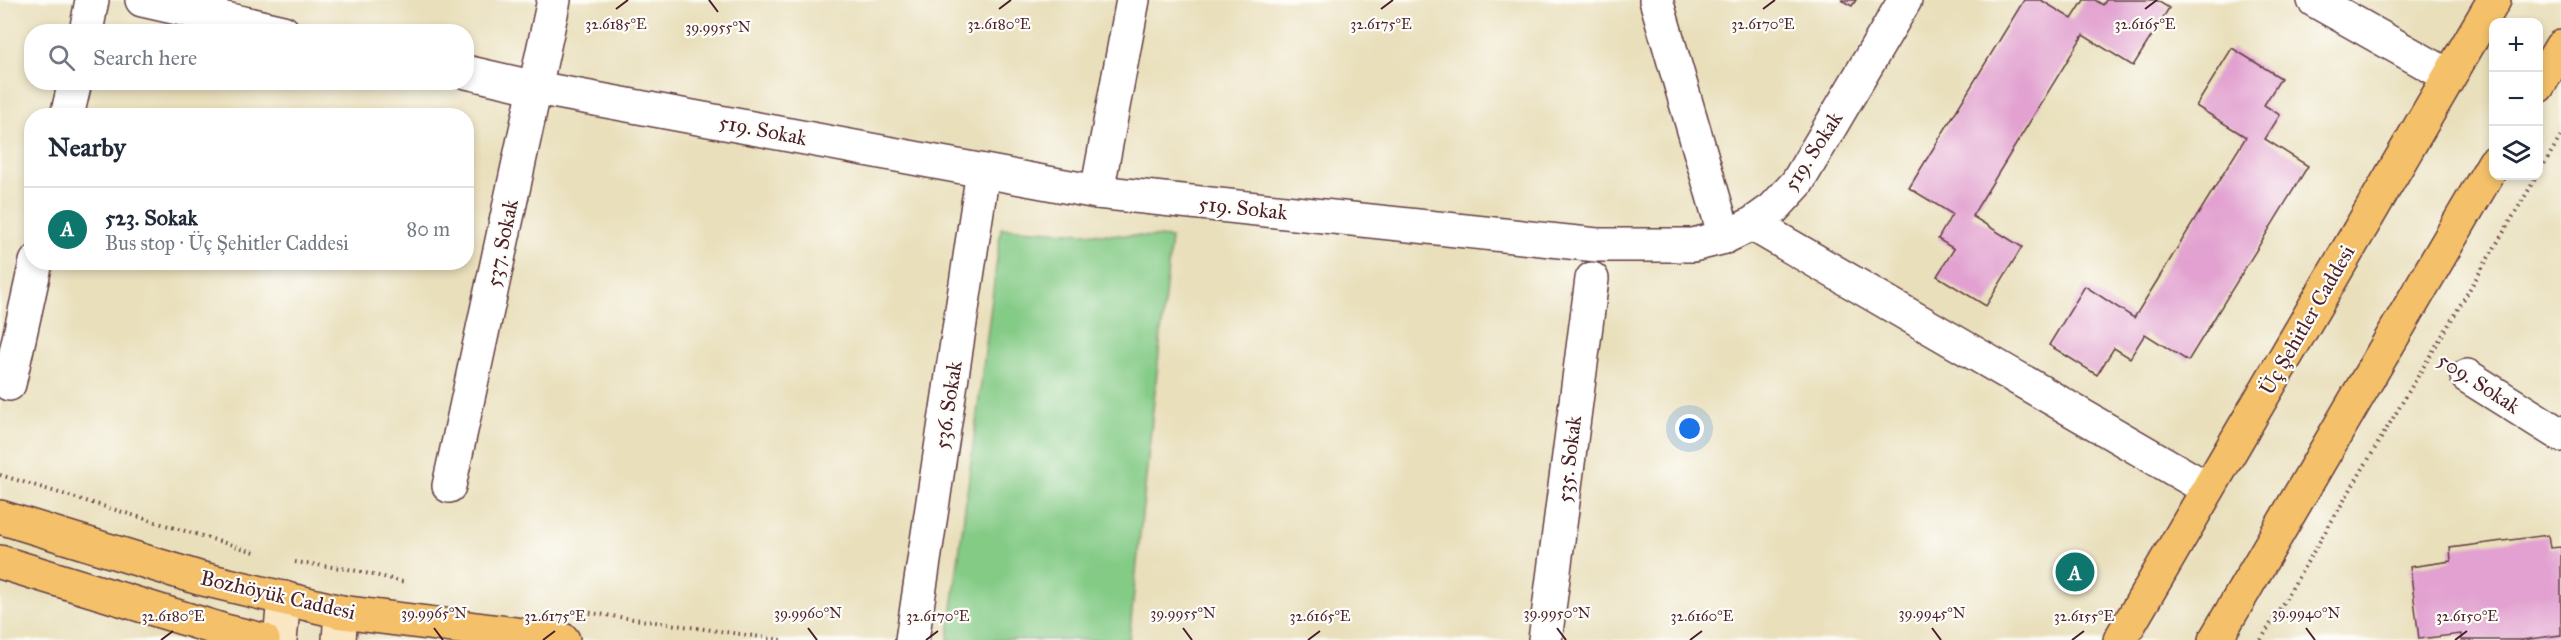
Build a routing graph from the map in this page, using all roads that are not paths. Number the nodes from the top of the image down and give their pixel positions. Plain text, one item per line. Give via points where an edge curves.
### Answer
1 (93, 0) edge
2 (142, 0) edge
3 (554, 0) edge
4 (1133, 0) edge
5 (1656, 0) edge
6 (1905, 0) edge
7 (2314, 0) edge
8 (2494, 0) edge
9 (88, 24) edge
10 (248, 24) edge
11 (2561, 47) edge
12 (474, 74) edge
13 (2449, 76) junction
14 (2543, 78) edge
15 (536, 88) junction
16 (73, 90) edge
17 (70, 108) edge
18 (2489, 170) edge
19 (983, 171) junction
20 (1097, 192) junction
21 (1738, 231) junction
22 (34, 270) edge
23 (1592, 279) dead end
24 (2467, 376) road end
25 (9, 384) dead end
26 (2561, 435) edge
27 (449, 486) dead end
28 (2208, 489) junction
29 (0, 517) edge
30 (0, 562) edge
31 (284, 598) junction
32 (340, 626) edge
33 (569, 626) edge
34 (263, 640) edge
35 (280, 640) edge
36 (912, 640) edge
37 (1545, 640) edge
38 (2120, 640) edge
39 (2215, 640) edge

1 - 9 street
2 - 10 street
3 - 15 street, 537. Sokak
4 - 20 street
5 - 21 street
6 - 21 street, 519. Sokak via 1797,183 1773,209
7 - 13 street
8 - 13 main road, Üç Şehitler Caddesi
11 - 14 main road
12 - 15 street, 519. Sokak
13 - 28 main road, Üç Şehitler Caddesi
15 - 19 street, 519. Sokak
15 - 27 street, 537. Sokak
16 - 17 street
18 - 39 main road
19 - 20 street, 519. Sokak
19 - 36 street, 536. Sokak
20 - 21 street, 519. Sokak via 1597,245 1693,245
21 - 28 street
22 - 25 street
23 - 37 street, 535. Sokak
24 - 26 street, 509. Sokak
28 - 38 main road, Üç Şehitler Caddesi
29 - 31 main road, Bozhöyük Caddesi via 199,578
30 - 34 main road
31 - 32 main road, Bozhöyük Caddesi
31 - 35 main road
32 - 33 main road, Bozhöyük Caddesi

